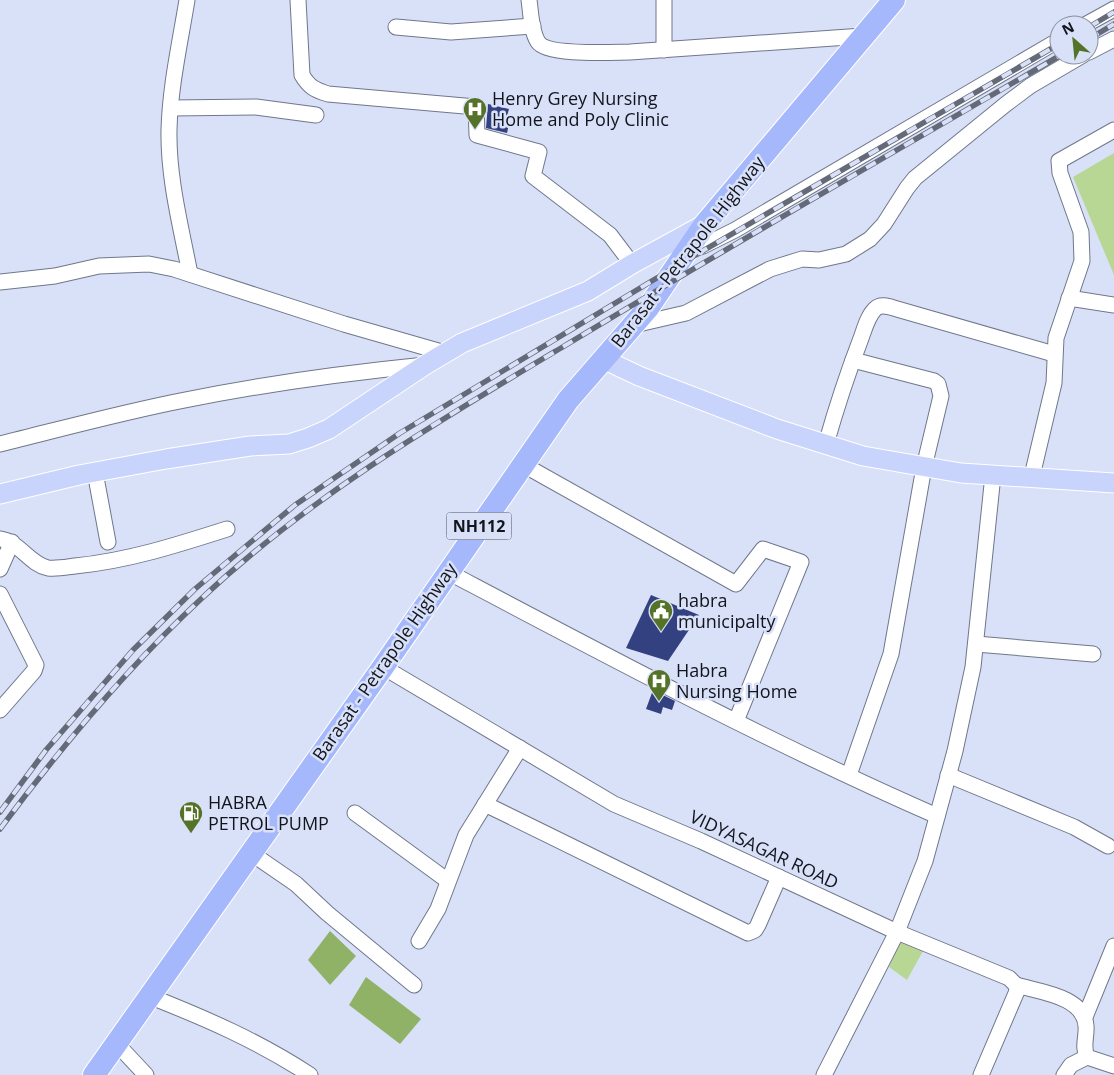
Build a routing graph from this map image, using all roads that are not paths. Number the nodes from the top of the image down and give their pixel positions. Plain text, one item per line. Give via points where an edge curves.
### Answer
1 (186, 0) edge
2 (298, 0) edge
3 (529, 0) edge
4 (664, 0) edge
5 (886, 3) edge
6 (1114, 9) edge
7 (1099, 18) edge
8 (533, 26) junction
9 (396, 27) dead end
10 (863, 36) junction
11 (1114, 39) edge
12 (1049, 46) edge
13 (1099, 47) edge
14 (664, 50) junction
15 (1066, 65) edge
16 (171, 108) junction
17 (316, 115) dead end
18 (1114, 130) edge
19 (704, 224) junction
20 (685, 252) junction
21 (632, 264) junction
22 (190, 274) junction
23 (0, 282) edge
24 (1069, 298) junction
25 (1114, 305) edge
26 (634, 325) junction
27 (445, 353) junction
28 (1054, 354) junction
29 (603, 359) junction
30 (853, 360) junction
31 (425, 365) junction
32 (0, 444) edge
33 (826, 444) junction
34 (522, 464) junction
35 (924, 467) junction
36 (95, 472) junction
37 (993, 475) junction
38 (1032, 476) junction
39 (1114, 483) edge
40 (0, 494) edge
41 (227, 529) dead end
42 (6, 540) edge
43 (108, 542) dead end
44 (0, 569) edge
45 (448, 572) junction
46 (0, 594) edge
47 (976, 644) junction
48 (1093, 654) dead end
49 (383, 667) junction
50 (0, 710) edge
51 (736, 721) junction
52 (520, 748) junction
53 (849, 775) junction
54 (948, 775) junction
55 (485, 804) junction
56 (355, 813) dead end
57 (937, 816) junction
58 (1108, 846) dead end
59 (251, 853) junction
60 (779, 877) junction
61 (448, 882) junction
62 (897, 932) junction
63 (419, 941) dead end
64 (1114, 946) edge
65 (414, 985) dead end
66 (1016, 985) junction
67 (149, 996) junction
68 (1085, 1017) junction
69 (116, 1043) junction
70 (1087, 1057) junction
71 (1114, 1066) edge
72 (94, 1075) edge
73 (146, 1075) edge
74 (310, 1075) edge
75 (824, 1075) edge
76 (981, 1075) edge
77 (1064, 1075) edge

1 - 16 street
2 - 21 street via 302,75 314,89 328,94 476,107 476,135 539,152 533,176 610,235
3 - 8 street
4 - 14 street
5 - 10 highway, Barasat - Petrapole Highway / NH112
6 - 7 street
8 - 9 street via 451,32
8 - 14 street via 538,42 544,48 596,53
10 - 14 street
10 - 19 highway, Barasat - Petrapole Highway / NH112
11 - 13 street
12 - 20 street via 735,230
15 - 26 street via 1030,86 915,178 884,224 860,247 836,257 802,260 770,269 686,312
16 - 17 street via 256,106
16 - 22 street via 170,157
18 - 24 street via 1059,161 1082,242 1082,261
19 - 20 highway, Barasat - Petrapole Highway / NH112
19 - 21 main road
20 - 26 highway, Barasat - Petrapole Highway / NH112
21 - 27 main road via 588,292 490,331
22 - 23 street via 149,264 99,266 55,276
22 - 27 street
24 - 25 street
24 - 28 street
26 - 29 highway, Barasat - Petrapole Highway / NH112
27 - 31 main road
28 - 30 street via 886,306 879,307 872,314
28 - 38 street via 1054,383
29 - 33 main road via 777,429
29 - 34 highway, Barasat - Petrapole Highway / NH112 via 572,394
30 - 33 street via 840,391
30 - 35 street via 938,384 940,396
31 - 32 street via 357,372 187,399
31 - 36 main road via 329,429 296,442 250,446
33 - 35 main road via 862,456
34 - 45 highway, Barasat - Petrapole Highway / NH112
34 - 51 street via 736,584 763,549 802,562
35 - 37 main road
35 - 53 street via 891,654
36 - 40 main road
36 - 43 street
37 - 38 main road
37 - 47 street
38 - 39 main road
41 - 42 street via 127,557 56,568 38,563
42 - 44 street
45 - 49 highway, Barasat - Petrapole Highway / NH112
45 - 51 street
46 - 50 street via 36,665 34,672
47 - 48 street
47 - 54 street via 974,667
49 - 52 street, VIDYASAGAR ROAD
49 - 59 highway, Barasat - Petrapole Highway / NH112
51 - 53 street
52 - 55 street
52 - 60 street, VIDYASAGAR ROAD via 614,804
53 - 57 street
54 - 57 street
54 - 58 street via 1074,827
55 - 60 street via 748,933 758,925
55 - 61 street via 466,834
56 - 61 street
57 - 62 street via 925,862
59 - 65 street via 296,884
59 - 67 highway, Barasat - Petrapole Highway / NH112
60 - 62 street, VIDYASAGAR ROAD
61 - 63 street via 435,916
62 - 66 street, VIDYASAGAR ROAD via 1009,978
62 - 75 street
64 - 68 street
66 - 68 street, VIDYASAGAR ROAD via 1063,998 1081,1009
66 - 76 street via 1014,998
67 - 69 highway, Barasat - Petrapole Highway / NH112
67 - 74 street via 263,1045
68 - 70 street via 1084,1051
69 - 72 highway, Barasat - Petrapole Highway / NH112
69 - 73 street
70 - 71 street
70 - 77 street via 1071,1065

